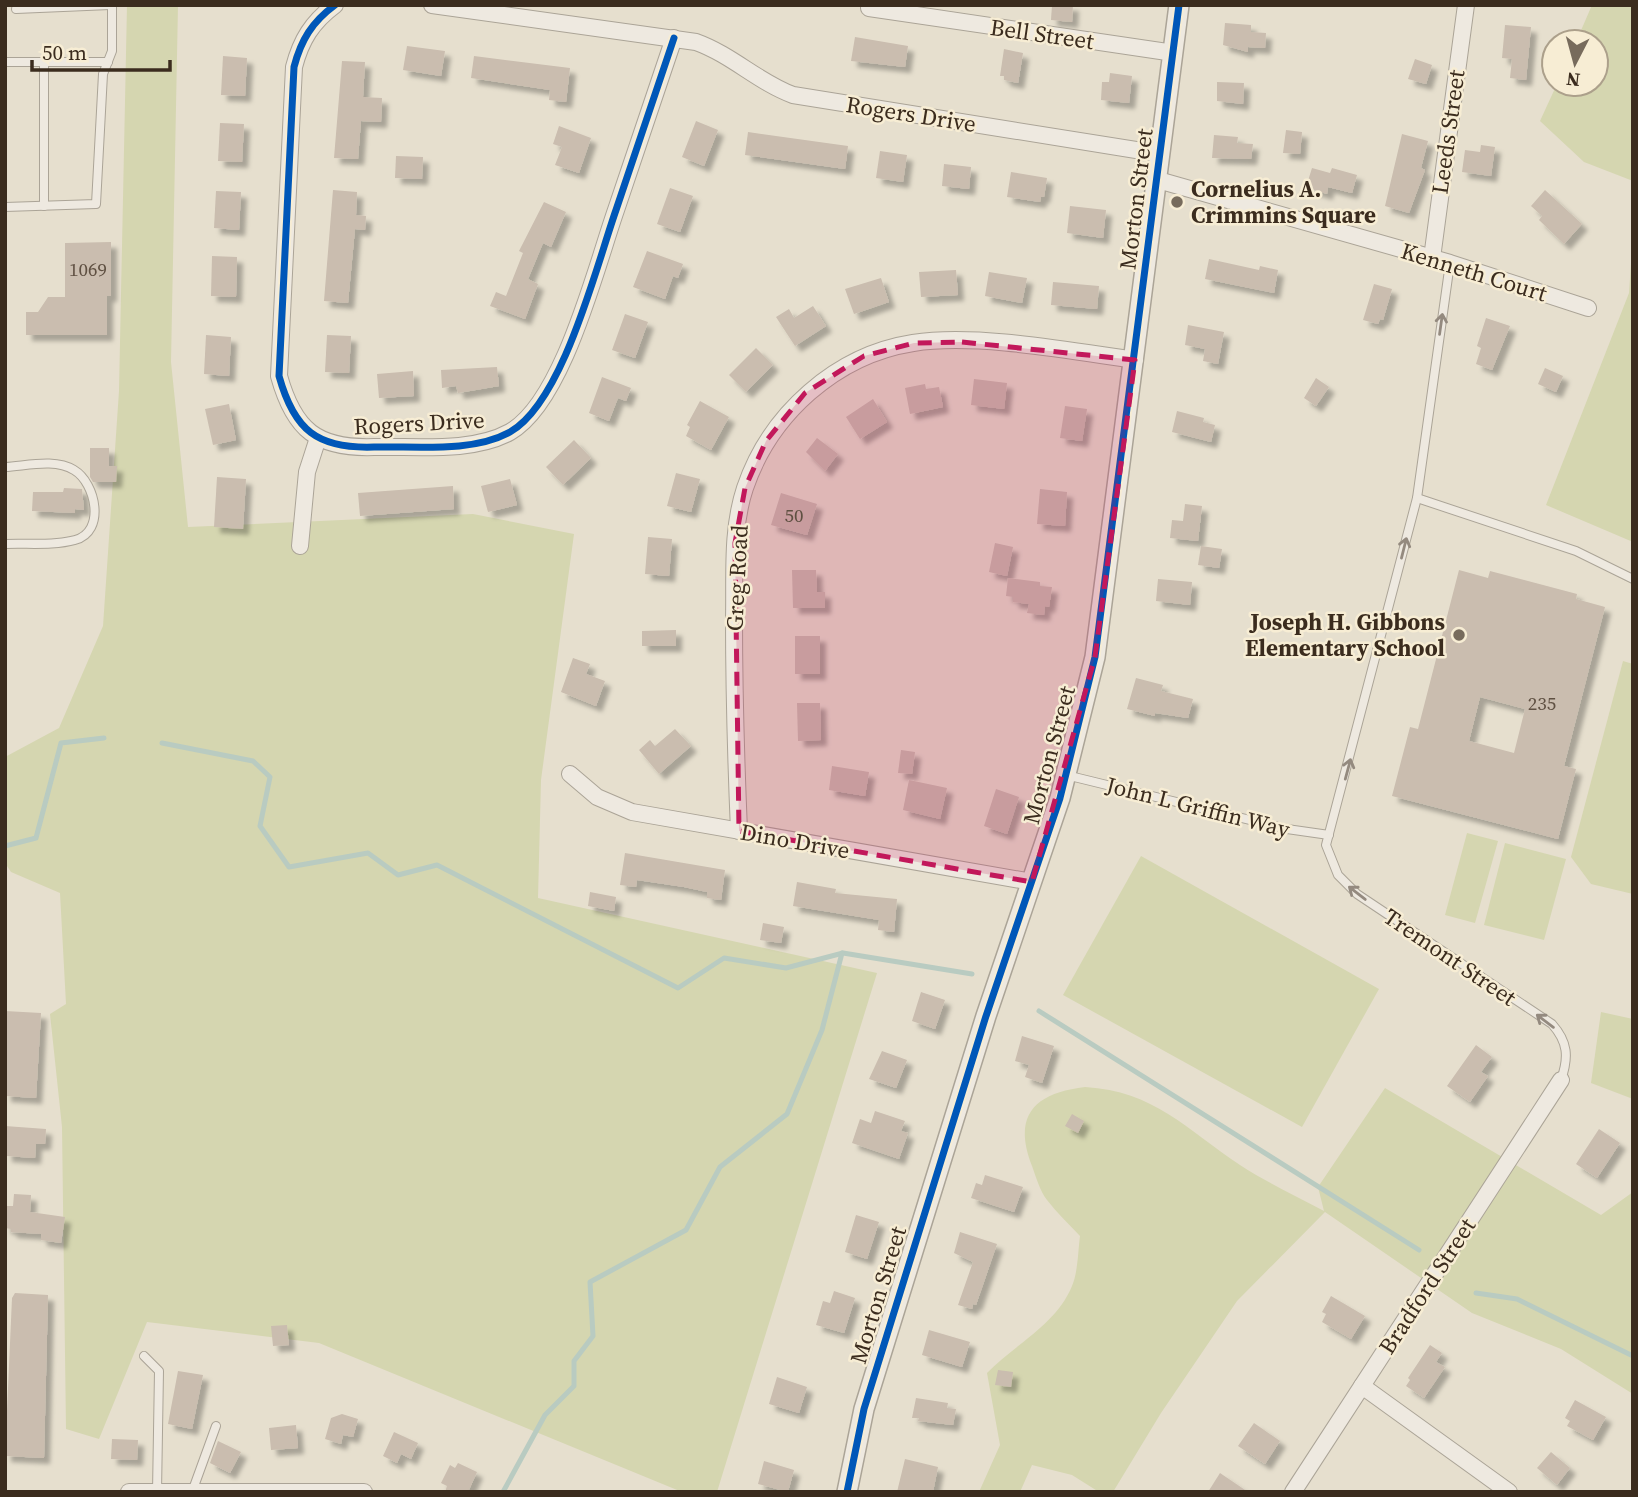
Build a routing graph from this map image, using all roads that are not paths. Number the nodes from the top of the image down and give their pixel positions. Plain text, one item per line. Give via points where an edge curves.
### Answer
1 (111, 5) edge
2 (335, 5) edge
3 (432, 5) edge
4 (1179, 5) edge
5 (1466, 5) edge
6 (869, 8) dead end
7 (16, 9) dead end
8 (674, 38) junction
9 (1174, 53) junction
10 (5, 62) edge
11 (44, 62) junction
12 (108, 62) junction
13 (1161, 154) junction
14 (1158, 180) junction
15 (44, 206) junction
16 (5, 207) edge
17 (1432, 258) junction
18 (1450, 263) junction
19 (1588, 307) dead end
20 (1135, 360) junction
21 (318, 438) junction
22 (5, 467) edge
23 (1417, 498) junction
24 (5, 544) edge
25 (300, 546) dead end
26 (1633, 579) edge
27 (570, 774) dead end
28 (1066, 775) junction
29 (738, 831) junction
30 (1329, 835) junction
31 (1032, 882) junction
32 (1561, 1080) joint
33 (144, 1356) dead end
34 (1362, 1386) junction
35 (216, 1426) dead end
36 (129, 1492) edge
37 (157, 1492) edge
38 (192, 1492) edge
39 (226, 1492) edge
40 (364, 1492) edge
41 (847, 1492) edge
42 (1293, 1492) edge
43 (1509, 1492) edge

1 - 7 lane
1 - 12 lane via 113,51
2 - 21 street via 307,33 294,67 279,356 279,376 289,407
3 - 8 street, Rogers Drive
4 - 9 street, Morton Street
5 - 17 street, Leeds Street
6 - 9 street, Bell Street
8 - 13 street, Rogers Drive via 715,49 793,95
8 - 21 street, Rogers Drive via 573,335 548,389 527,420 494,440 471,444 361,447
9 - 13 street, Morton Street
10 - 11 lane
11 - 12 lane
11 - 15 lane
12 - 15 lane via 103,74 96,204
13 - 14 street, Morton Street
14 - 17 street, Kenneth Court
14 - 20 street, Morton Street
15 - 16 lane
17 - 18 street, Kenneth Court
18 - 19 street, Kenneth Court
23 -> 18 lane
20 - 28 street, Morton Street via 1095,657
20 - 29 street, Greg Road via 1040,347 914,343 864,356 806,393 766,441 745,488 735,542
21 - 25 street via 307,472
22 - 24 lane via 61,464 76,470 93,496 95,516 89,531 77,540
23 - 26 lane via 1576,551
30 -> 23 lane
27 - 29 street, Dino Drive via 597,797 632,813
28 - 30 lane, John L Griffin Way
28 - 31 street, Morton Street
29 - 31 street, Dino Drive
32 -> 30 lane, Tremont Street via 1567,1051 1552,1024 1357,894 1332,864 1326,845
31 - 41 street, Morton Street via 961,1092 864,1409
32 - 34 street, Bradford Street
33 - 37 lane via 159,1371
34 - 42 street, Bradford Street
34 - 43 street
35 - 38 lane
36 - 37 street
37 - 38 street
38 - 39 street
39 - 40 street

